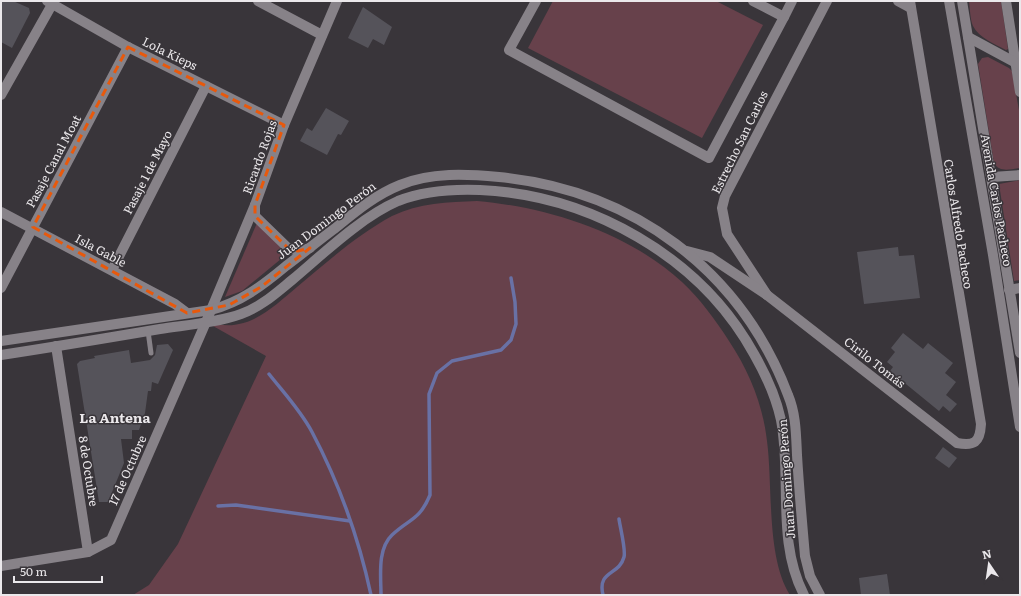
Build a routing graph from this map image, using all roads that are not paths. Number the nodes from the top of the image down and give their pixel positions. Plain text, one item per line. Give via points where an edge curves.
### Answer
1 (258, 1) edge
2 (337, 1) edge
3 (536, 1) edge
4 (753, 1) edge
5 (792, 1) edge
6 (827, 1) edge
7 (898, 1) edge
8 (949, 1) edge
9 (962, 1) edge
10 (1006, 1) edge
11 (51, 2) edge
12 (910, 4) edge
13 (784, 17) junction
14 (322, 34) junction
15 (968, 37) junction
16 (128, 47) junction
17 (1018, 64) edge
18 (206, 86) junction
19 (1020, 92) edge
20 (1, 95) edge
21 (284, 125) junction
22 (1020, 175) edge
23 (992, 177) junction
24 (255, 205) junction
25 (1, 212) edge
26 (32, 227) junction
27 (310, 248) junction
28 (682, 250) junction
29 (112, 270) junction
30 (1, 288) edge
31 (1020, 288) edge
32 (1009, 290) junction
33 (767, 295) junction
34 (211, 310) junction
35 (187, 313) junction
36 (206, 322) junction
37 (148, 331) junction
38 (1, 342) edge
39 (56, 346) junction
40 (151, 353) dead end
41 (1020, 353) edge
42 (1, 355) edge
43 (1020, 427) edge
44 (968, 445) joint
45 (88, 552) junction
46 (1, 566) edge
47 (804, 595) edge
48 (820, 595) edge

1 - 14 street
2 - 14 street, Ricardo Rojas
3 - 13 street via 510,50 709,158
4 - 13 street
5 - 13 street
6 - 33 street, Estrecho San Carlos via 725,196 722,208 727,234
7 - 12 street
8 - 43 street, Avenida Carlos Pacheco via 995,263
9 - 15 street, Avenida Carlos Pacheco
10 - 17 street
11 - 16 street, Lola Kieps
11 - 20 street
12 - 44 street, Carlos Alfredo Pacheco via 981,424 976,442
14 - 21 street, Ricardo Rojas
15 - 17 street
15 - 23 street, Avenida Carlos Pacheco
16 - 18 street, Lola Kieps
16 - 26 street, Pasaje Canal Moat
17 - 19 street
18 - 21 street, Lola Kieps
18 - 29 street, Pasaje 1 de Mayo
21 - 24 street, Ricardo Rojas
22 - 23 street
23 - 32 street, Avenida Carlos Pacheco
24 - 27 street via 255,216 288,248 298,251
24 - 34 street, Ricardo Rojas
25 - 26 street, Isla Gable
26 - 29 street, Isla Gable
26 - 30 street, Pasaje Canal Moat
27 - 28 street, Juan Domingo Perón via 362,207 401,184 423,178 478,175 521,179 585,195 630,214 656,229
27 - 34 street, Juan Domingo Perón via 261,287 229,305
28 - 33 street via 710,257
28 - 48 street, Juan Domingo Perón via 725,289 742,309 768,350 789,395 796,424 805,556 810,576
29 - 35 street, Isla Gable
31 - 32 street
32 - 41 street, Avenida Carlos Pacheco
33 - 44 street, Cirilo Tomás via 957,443
34 - 35 street, Juan Domingo Perón
34 - 36 street, Ricardo Rojas
35 - 38 street, Juan Domingo Perón
36 - 37 street, Juan Domingo Perón
36 - 45 street, 17 de Octubre via 111,540
36 - 47 street, Juan Domingo Perón via 242,314 258,306 336,242 370,218 399,201 417,196 451,190 503,191 536,197 603,219 649,244 677,263 717,302 753,352 771,388 781,422 790,548 794,571
37 - 39 street, Juan Domingo Perón
37 - 40 lane
39 - 42 street, Juan Domingo Perón
39 - 45 street, 8 de Octubre
45 - 46 street, 17 de Octubre

